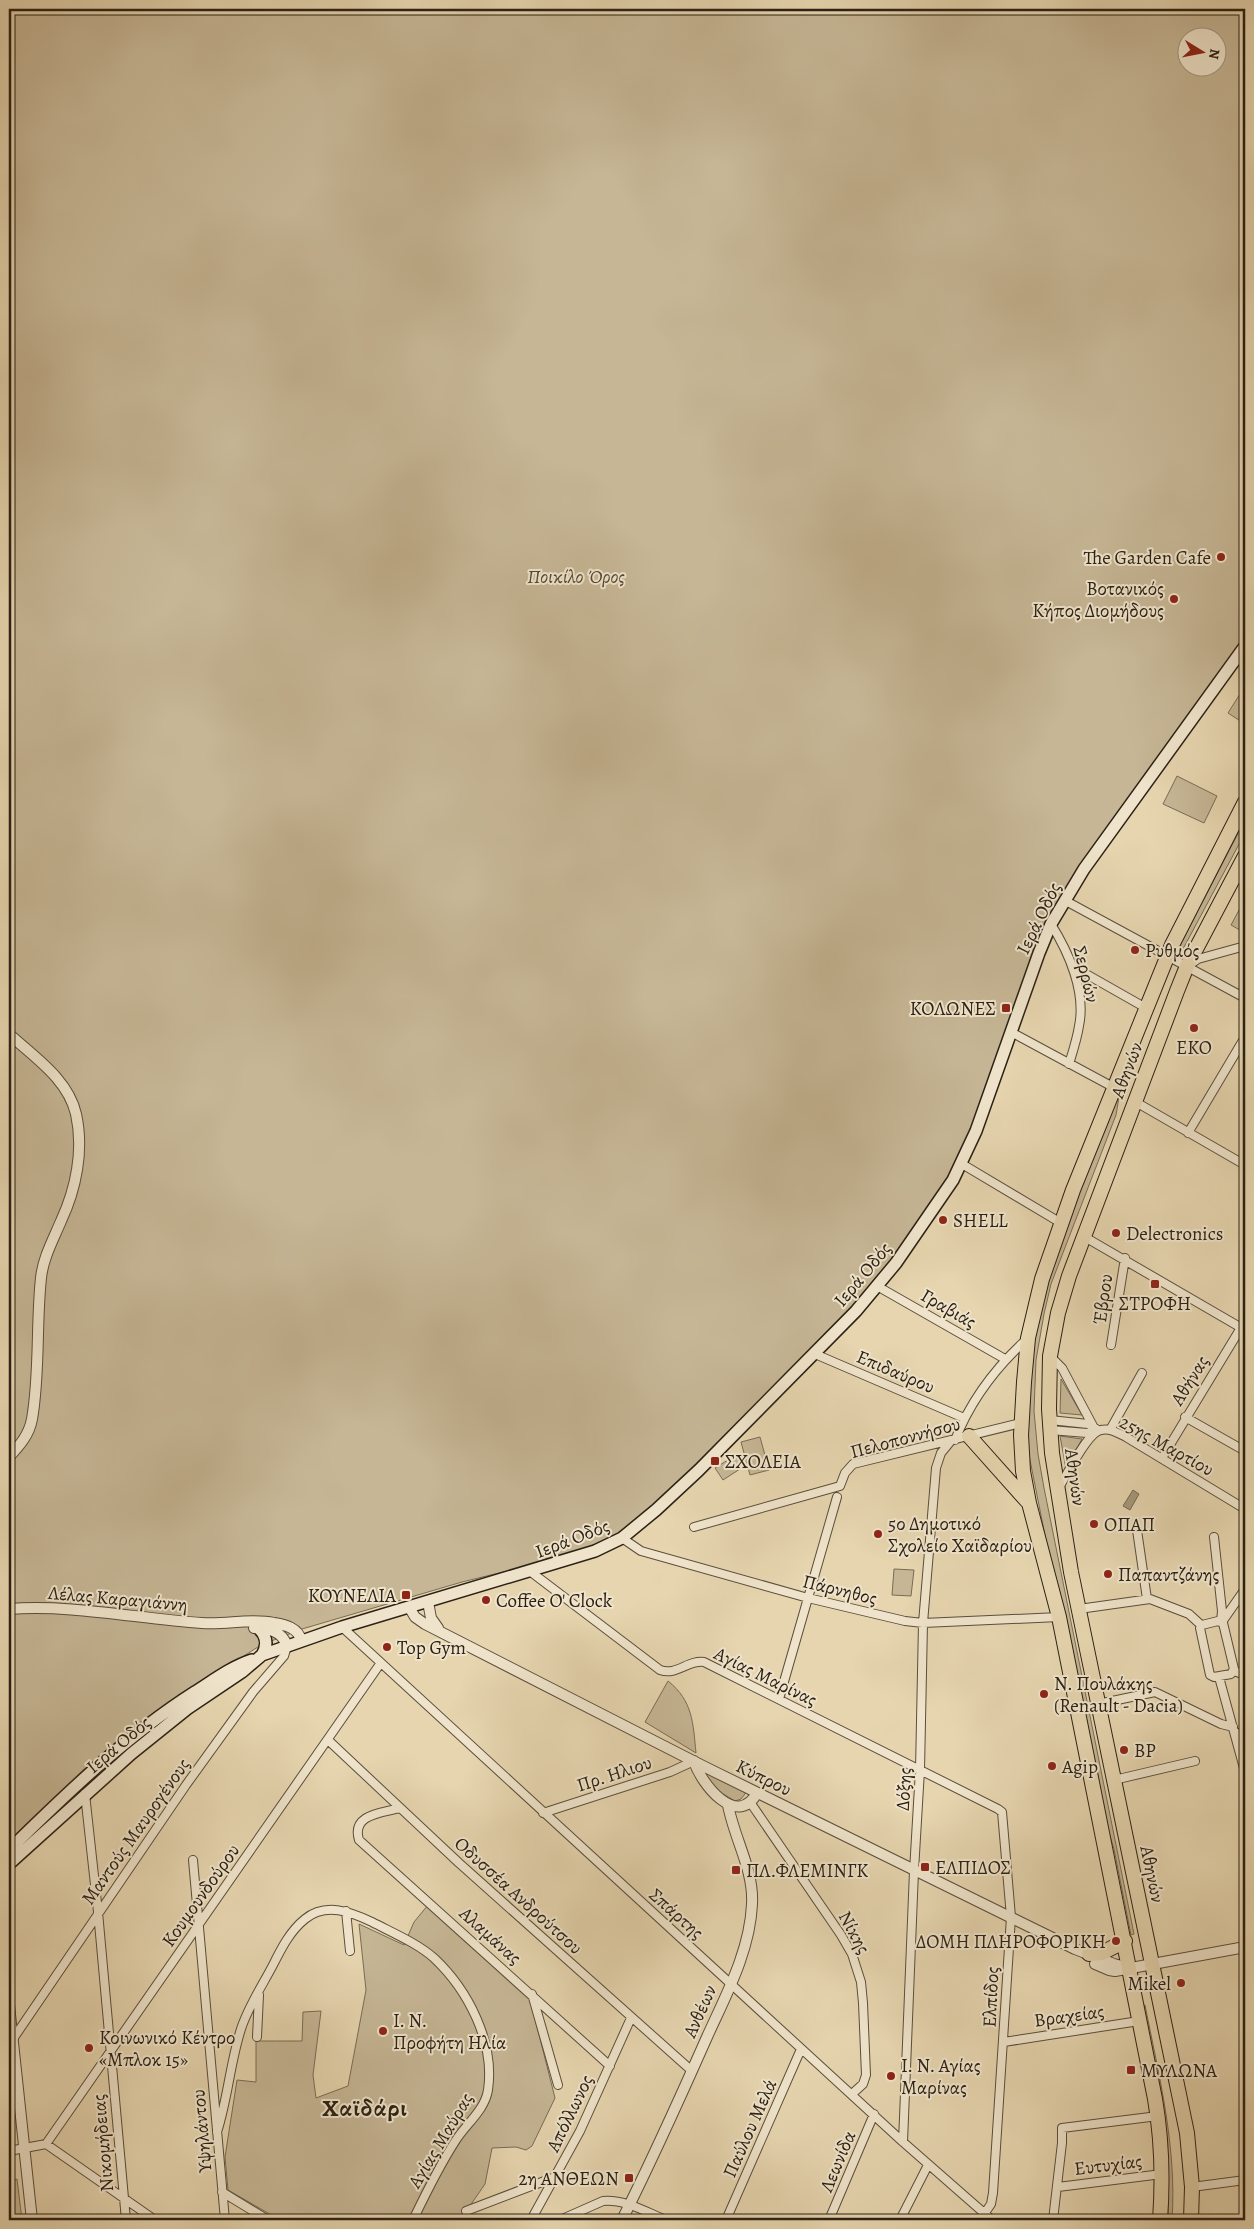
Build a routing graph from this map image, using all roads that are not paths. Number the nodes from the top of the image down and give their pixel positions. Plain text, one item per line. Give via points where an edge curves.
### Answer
1 (1245, 646) edge
2 (1245, 802) edge
3 (1245, 856) edge
4 (1064, 900) junction
5 (1051, 924) junction
6 (1245, 946) edge
7 (1167, 956) junction
8 (1072, 966) junction
9 (1187, 966) junction
10 (1245, 998) edge
11 (1146, 1008) junction
12 (1011, 1032) junction
13 (9, 1034) edge
14 (1245, 1037) edge
15 (1069, 1064) junction
16 (1113, 1087) junction
17 (1134, 1101) junction
18 (1188, 1133) junction
19 (962, 1164) junction
20 (1245, 1165) edge
21 (1061, 1223) junction
22 (1084, 1236) junction
23 (1124, 1258) junction
24 (877, 1286) junction
25 (1244, 1326) edge
26 (1028, 1338) junction
27 (1112, 1345) dead end
28 (815, 1354) junction
29 (1050, 1356) junction
30 (1004, 1359) junction
31 (1142, 1373) dead end
32 (1185, 1417) junction
33 (964, 1418) junction
34 (1021, 1423) junction
35 (1050, 1425) junction
36 (1096, 1428) junction
37 (1110, 1430) junction
38 (969, 1436) junction
39 (953, 1441) junction
40 (1245, 1451) edge
41 (9, 1457) edge
42 (1162, 1458) junction
43 (1058, 1489) junction
44 (837, 1497) dead end
45 (1029, 1503) junction
46 (1245, 1509) edge
47 (694, 1526) dead end
48 (1137, 1530) dead end
49 (1214, 1537) dead end
50 (622, 1538) junction
51 (531, 1572) junction
52 (1244, 1594) edge
53 (808, 1598) junction
54 (1147, 1599) junction
55 (428, 1602) junction
56 (409, 1607) junction
57 (9, 1609) edge
58 (1079, 1609) junction
59 (1059, 1617) junction
60 (923, 1622) junction
61 (1222, 1622) junction
62 (224, 1624) junction
63 (1201, 1626) junction
64 (342, 1627) junction
65 (258, 1628) junction
66 (440, 1630) junction
67 (301, 1640) junction
68 (287, 1646) junction
69 (259, 1657) junction
70 (380, 1664) junction
71 (1234, 1671) junction
72 (1245, 1675) edge
73 (1219, 1676) junction
74 (779, 1699) junction
75 (1098, 1704) junction
76 (1234, 1730) junction
77 (1245, 1738) edge
78 (328, 1740) junction
79 (694, 1761) junction
80 (1195, 1761) dead end
81 (920, 1770) junction
82 (1245, 1772) edge
83 (1114, 1780) junction
84 (758, 1793) junction
85 (84, 1794) junction
86 (750, 1802) junction
87 (728, 1805) junction
88 (400, 1808) junction
89 (543, 1813) junction
90 (9, 1850) edge
91 (193, 1860) dead end
92 (9, 1864) edge
93 (914, 1871) junction
94 (346, 1911) junction
95 (98, 1912) junction
96 (1011, 1917) junction
97 (199, 1926) junction
98 (1125, 1941) junction
99 (1245, 1947) edge
100 (1075, 1949) junction
101 (350, 1951) dead end
102 (1089, 1954) junction
103 (1152, 1964) junction
104 (1130, 1968) junction
105 (730, 1984) junction
106 (259, 1990) junction
107 (532, 1994) junction
108 (9, 2006) edge
109 (631, 2018) junction
110 (1139, 2021) junction
111 (257, 2037) dead end
112 (13, 2039) junction
113 (1004, 2042) junction
114 (801, 2049) junction
115 (111, 2051) junction
116 (610, 2066) junction
117 (692, 2071) junction
118 (558, 2084) dead end
119 (852, 2094) junction
120 (874, 2114) junction
121 (1158, 2116) junction
122 (217, 2132) junction
123 (903, 2142) junction
124 (46, 2144) junction
125 (25, 2148) junction
126 (9, 2151) edge
127 (928, 2165) junction
128 (1162, 2174) junction
129 (555, 2177) junction
130 (1245, 2180) edge
131 (1058, 2187) junction
132 (1192, 2187) junction
133 (222, 2192) junction
134 (123, 2198) junction
135 (630, 2205) junction
136 (466, 2211) dead end
137 (983, 2217) edge
138 (32, 2220) edge
139 (126, 2220) edge
140 (155, 2220) edge
141 (225, 2220) edge
142 (268, 2220) edge
143 (413, 2220) edge
144 (531, 2220) edge
145 (560, 2220) edge
146 (622, 2220) edge
147 (666, 2220) edge
148 (726, 2220) edge
149 (830, 2220) edge
150 (900, 2220) edge
151 (992, 2220) edge
152 (1053, 2220) edge
153 (1160, 2220) edge
154 (1191, 2220) edge

1 - 4 main road, Ιερά Οδός
2 - 7 highway, Αθηνών
3 - 9 highway, Αθηνών
4 - 5 main road, Ιερά Οδός
4 - 7 street
5 - 8 street, Σερρών
5 - 12 main road, Ιερά Οδός
6 - 9 street via 1198,959
7 - 9 street
7 - 11 highway, Αθηνών
8 - 11 street
8 - 15 street, Σερρών via 1080,1013
9 - 10 street
9 - 17 highway, Αθηνών
11 - 16 highway, Αθηνών
12 - 15 street
12 - 19 main road, Ιερά Οδός
13 - 41 street via 58,1078 66,1090 76,1116 78,1146 72,1197 49,1249 41,1277 32,1419 23,1441
14 - 18 street
15 - 16 street
16 - 21 highway, Αθηνών
17 - 18 street
17 - 22 highway, Αθηνών
18 - 20 street
19 - 21 street
19 - 24 main road, Ιερά Οδός
21 - 26 highway, Αθηνών via 1042,1279
22 - 23 street
22 - 29 highway, Αθηνών via 1058,1313
23 - 25 street
23 - 27 street, Έβρου
24 - 28 main road, Ιερά Οδός
24 - 30 street, Γραβιάς
25 - 32 street, Αθήνας
26 - 30 street
26 - 34 highway, Αθηνών
28 - 33 street, Επιδαύρου
28 - 50 main road, Ιερά Οδός via 699,1470
29 - 35 highway, Αθηνών
29 - 36 street via 1062,1368
30 - 33 street
31 - 37 street
32 - 40 street
32 - 42 street, Αθήνας
33 - 39 street
34 - 38 street, Πελοποννήσου
34 - 45 highway, Αθηνών
35 - 36 street, 25ης Μαρτίου via 1087,1433
35 - 43 highway, Αθηνών
36 - 37 street, 25ης Μαρτίου
36 - 43 street
37 - 42 street, 25ης Μαρτίου
38 - 39 street, Πελοποννήσου
38 - 45 highway
39 - 47 street, Πελοποννήσου via 853,1464 840,1486
39 - 60 street, Δόξης via 941,1452 936,1468
42 - 46 street, 25ης Μαρτίου
43 - 58 highway, Αθηνών
44 - 53 street
45 - 59 highway, Αθηνών
48 - 54 street
49 - 61 street
50 - 51 main road, Ιερά Οδός via 595,1551
50 - 53 street, Πάρνηθος via 641,1551
51 - 55 main road, Ιερά Οδός
51 - 74 street, Αγίας Μαρίνας via 660,1670 674,1672 690,1663 704,1662
52 - 61 street
53 - 60 street, Πάρνηθος
53 - 74 street
54 - 58 street
54 - 63 street via 1188,1614
55 - 56 main road, Ιερά Οδός
55 - 66 street via 431,1618
56 - 64 main road, Ιερά Οδός
56 - 66 street, Κύπρου via 415,1617
57 - 62 street, Λέλας Καραγιάννη via 48,1609
58 - 75 highway, Αθηνών
59 - 60 street, Πάρνηθος
59 - 98 highway, Αθηνών
60 - 81 street, Δόξης
61 - 63 street
61 - 71 street
62 - 65 street, Λέλας Καραγιάννη
62 - 67 street, Λέλας Καραγιάννη via 250,1621 279,1624 297,1632
63 - 73 street via 1210,1675 1214,1678
64 - 67 main road, Ιερά Οδός
64 - 70 street, Σπάρτης
65 - 68 street, Λέλας Καραγιάννη via 278,1633
65 - 69 main road via 266,1639 266,1647
66 - 79 street, Κύπρου
67 - 68 main road, Ιερά Οδός
68 - 69 main road, Ιερά Οδός
68 - 95 street, Μαντούς Μαυρογένους via 284,1656 253,1692
69 - 85 main road, Ιερά Οδός via 187,1710
69 - 90 main road, Ιερά Οδός via 225,1672 152,1722 108,1756
70 - 78 street, Κουμουνδούρου
70 - 89 street, Σπάρτης
71 - 72 street
71 - 73 street
73 - 76 street
74 - 81 street, Αγίας Μαρίνας
75 - 76 street via 1155,1692
75 - 83 highway, Αθηνών
76 - 77 street
76 - 82 street
78 - 88 street, Οδυσσέα Ανδρούτσου
78 - 97 street, Κουμουνδούρου
79 - 84 street, Κύπρου
79 - 87 street via 711,1791
79 - 89 street, Πρ. Ηλιου via 670,1772
80 - 83 street
81 - 93 street, Δόξης
81 - 96 street, Ελπίδος via 1002,1812
83 - 103 highway, Αθηνών
84 - 86 street
84 - 93 street, Κύπρου
85 - 92 main road, Ιερά Οδός
85 - 95 street, Νικομήδειας
86 - 87 street
86 - 119 street, Νίκης via 852,1954 860,1982 867,2066 863,2084
87 - 105 street, Ανθέων via 751,1886 752,1903 746,1942
88 - 107 street, Αλαμάνας via 360,1821 359,1840
88 - 109 street, Οδυσσέα Ανδρούτσου
89 - 105 street, Σπάρτης
91 - 97 street, Υψηλάντου
93 - 96 street, Κύπρου
93 - 123 street, Δόξης
94 - 101 street
94 - 106 street, Αγίας Μαύρας via 311,1914 300,1923 284,1942
94 - 143 street, Αγίας Μαύρας via 400,1936 433,1957 465,1996 484,2042 488,2081 486,2099 451,2148
95 - 112 street, Μαντούς Μαυρογένους
95 - 115 street, Νικομήδειας
96 - 100 street, Κύπρου
96 - 113 street, Ελπίδος
97 - 115 street, Κουμουνδούρου
97 - 122 street, Υψηλάντου
98 - 102 highway via 1102,1953
98 - 104 highway, Αθηνών
99 - 103 street
100 - 102 street, Κύπρου
100 - 104 street, Κύπρου via 1087,1960 1109,1970
102 - 104 street, Κύπρου
103 - 104 street
103 - 132 highway, Αθηνών via 1182,2102
104 - 110 highway, Αθηνών
105 - 114 street, Σπάρτης
105 - 117 street, Ανθέων
106 - 111 street
106 - 122 street, Αγίας Μαύρας via 241,2028 225,2109
107 - 116 street, Αλαμάνας
107 - 118 street
108 - 112 street
109 - 116 street, Απόλλωνος
109 - 117 street, Οδυσσέα Ανδρούτσου
110 - 113 street, Βραχείας
110 - 121 highway, Αθηνών
112 - 125 street
113 - 137 street, Ελπίδος via 993,2193
114 - 119 street, Σπάρτης
114 - 148 street, Παύλου Μελά
115 - 124 street, Κουμουνδούρου
115 - 134 street, Νικομήδειας
116 - 129 street, Απόλλωνος
117 - 135 street, Ανθέων
119 - 120 street, Σπάρτης
120 - 123 street, Σπάρτης
120 - 149 street, Λεωνίδα
121 - 128 highway, Αθηνών
121 - 131 street via 1062,2128
122 - 133 street, Υψηλάντου
123 - 127 street, Σπάρτης
124 - 125 street
124 - 134 street
125 - 126 street
125 - 138 street
127 - 137 street, Σπάρτης
127 - 150 street
128 - 131 street, Ευτυχίας
128 - 153 highway, Αθηνών
129 - 136 street
129 - 144 street, Απόλλωνος
130 - 132 street
131 - 152 street
132 - 154 highway, Αθηνών
133 - 141 street, Υψηλάντου
133 - 142 street
134 - 139 street, Νικομήδειας
134 - 140 street
135 - 145 street via 603,2201
135 - 146 street, Ανθέων
135 - 147 street
137 - 151 street, Σπάρτης

